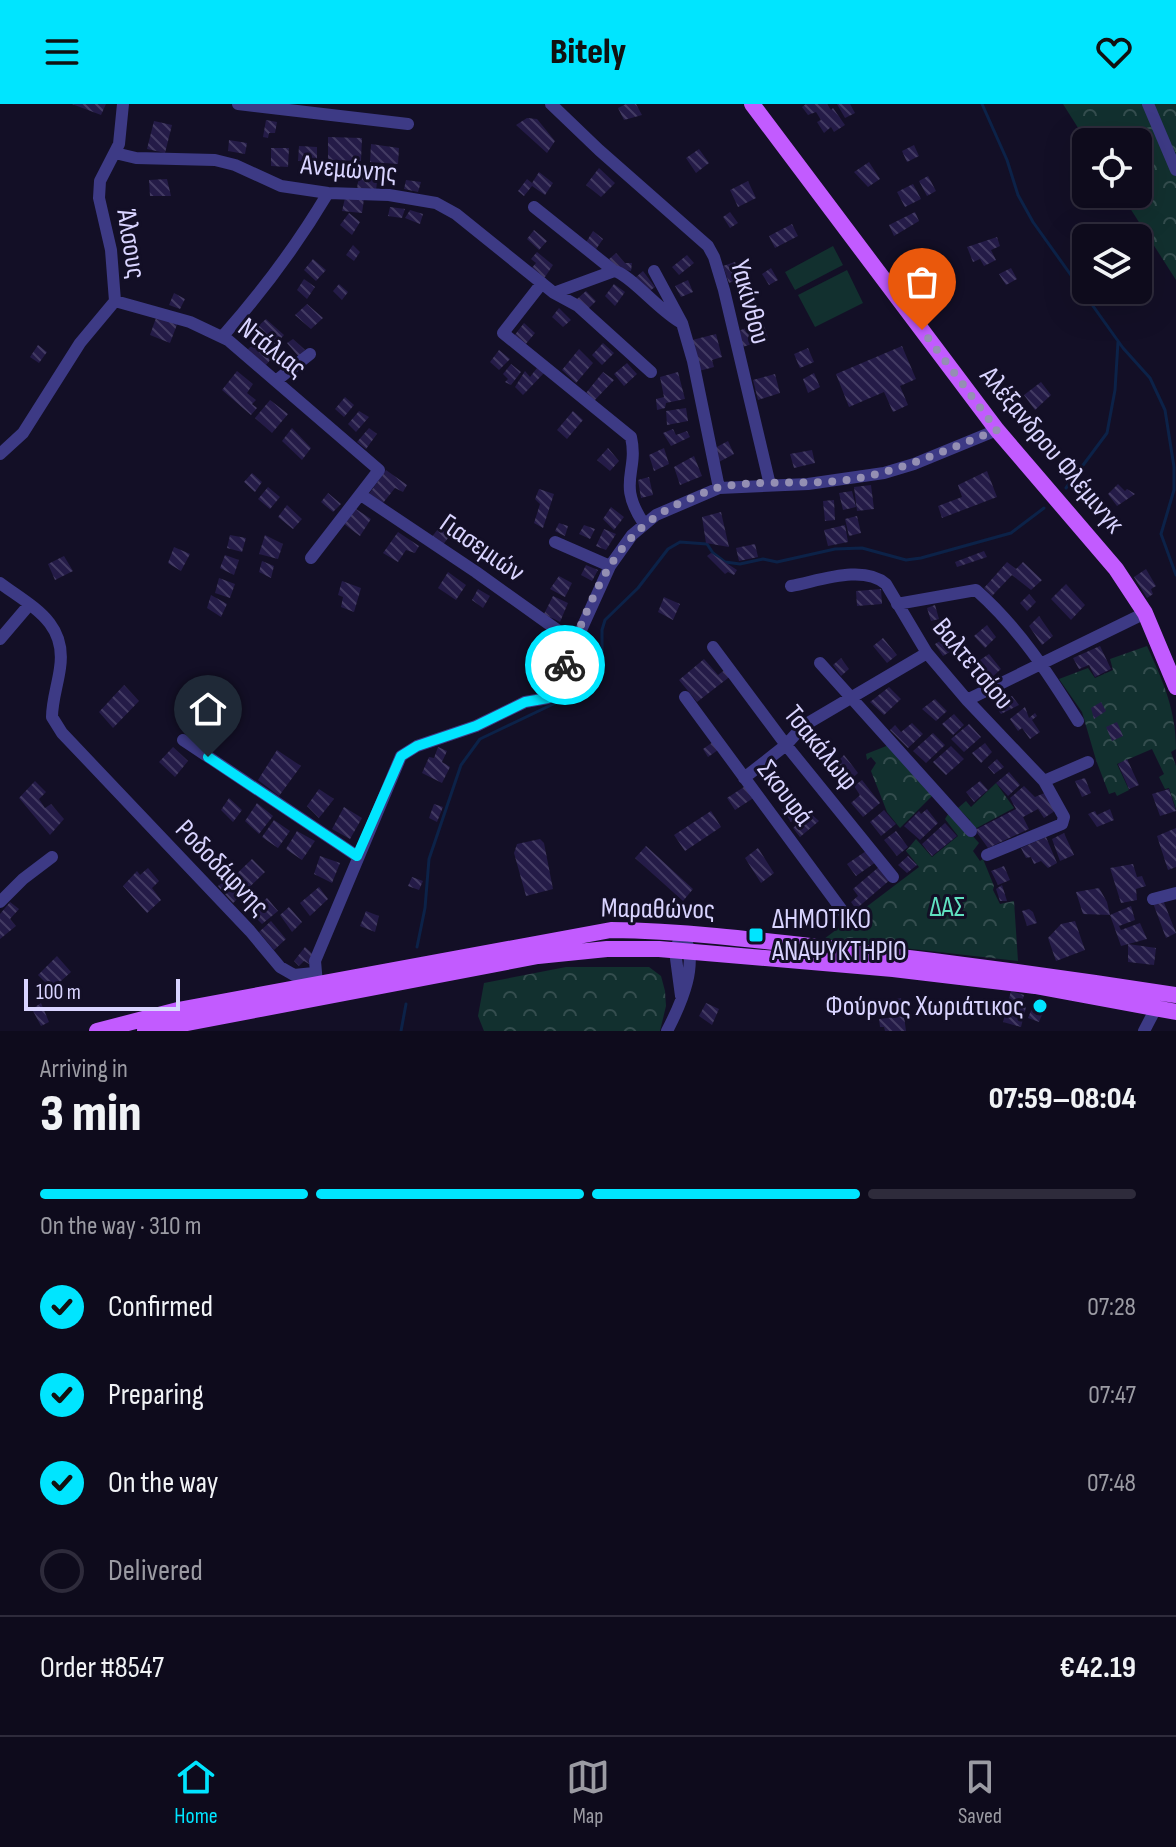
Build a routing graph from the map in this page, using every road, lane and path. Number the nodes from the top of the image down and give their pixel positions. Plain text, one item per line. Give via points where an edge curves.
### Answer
1 (123, 104) edge
2 (238, 104) edge
3 (551, 104) edge
4 (752, 104) edge
5 (263, 105) edge
6 (1153, 108) edge
7 (408, 124) dead end
8 (115, 153) junction
9 (1176, 170) edge
10 (328, 193) junction
11 (534, 207) dead end
12 (614, 271) junction
13 (654, 271) dead end
14 (542, 283) junction
15 (554, 293) junction
16 (115, 301) junction
17 (682, 323) junction
18 (222, 337) junction
19 (310, 354) dead end
20 (651, 372) dead end
21 (277, 380) junction
22 (997, 430) junction
23 (0, 454) edge
24 (770, 485) junction
25 (719, 488) junction
26 (361, 495) junction
27 (644, 524) junction
28 (555, 542) dead end
29 (311, 558) dead end
30 (610, 566) junction
31 (0, 583) edge
32 (791, 586) dead end
33 (897, 604) junction
34 (29, 605) junction
35 (1145, 613) junction
36 (0, 639) edge
37 (574, 642) junction
38 (713, 647) dead end
39 (927, 653) junction
40 (1042, 662) junction
41 (820, 663) dead end
42 (1176, 687) edge
43 (685, 697) dead end
44 (850, 697) junction
45 (967, 700) junction
46 (1078, 721) dead end
47 (183, 740) dead end
48 (786, 745) junction
49 (1088, 762) dead end
50 (744, 778) junction
51 (1044, 781) junction
52 (971, 831) dead end
53 (987, 855) dead end
54 (357, 856) junction
55 (52, 857) dead end
56 (893, 877) dead end
57 (1176, 893) edge
58 (1153, 899) dead end
59 (0, 902) edge
60 (847, 917) dead end
61 (682, 933) junction
62 (682, 952) junction
63 (316, 979) junction
64 (1176, 995) edge
65 (1156, 1008) junction
66 (1176, 1012) edge
67 (216, 1024) edge
68 (97, 1031) edge
69 (145, 1031) edge
70 (667, 1031) edge
71 (1144, 1031) edge

1 - 8 street, Άλσους
2 - 5 street
3 - 24 street, Υακίνθου via 708,246 724,290
4 - 22 main road, Αλέξανδρου Φλέμινγκ
5 - 7 street
6 - 9 street
8 - 10 street, Ανεμώνης via 215,160 281,186
8 - 16 street, Άλσους via 100,181 99,198
10 - 14 street, Ανεμώνης via 436,203
10 - 18 street via 299,243
11 - 12 street
12 - 15 street
12 - 17 street
13 - 17 street
14 - 15 street, Ανεμώνης
14 - 27 street via 503,333 631,437 629,492
15 - 20 street, Ανεμώνης via 578,306
16 - 18 street, Ντάλιας via 190,322
16 - 23 street, Άλσους via 80,343 23,433
17 - 25 street
18 - 21 street, Ντάλιας
19 - 21 street
21 - 26 street, Ντάλιας via 379,470
22 - 24 street via 884,473
22 - 35 main road, Αλέξανδρου Φλέμινγκ via 1105,555
24 - 25 street
25 - 27 street via 670,507
26 - 29 street
26 - 37 street, Γιασεμιών
27 - 30 street
28 - 30 street
30 - 37 street
31 - 34 street, Ροδοδάφνης
32 - 33 street via 869,574 886,584
33 - 39 street, Βαλτετσίου
33 - 40 street, Βαλτετσίου via 976,590
34 - 36 street
34 - 63 street, Ροδοδάφνης via 48,620 61,643 52,709 55,724 280,967
35 - 40 street
35 - 42 main road, Αλέξανδρου Φλέμινγκ
37 - 54 street via 548,698 525,702 401,756
38 - 48 street, Τσακάλωφ
39 - 44 street
39 - 45 street, Βαλτετσίου
40 - 45 street
40 - 46 street
41 - 44 street
43 - 50 street, Σκουφά
44 - 48 street via 803,726
44 - 52 street
45 - 51 street, Βαλτετσίου
47 - 54 street
48 - 50 street
48 - 56 street, Τσακάλωφ
49 - 51 street
50 - 60 street, Σκουφά
51 - 53 street, Βαλτετσίου via 1064,817 1060,826
54 - 63 street via 320,949
55 - 59 street
57 - 58 street
61 - 62 street
61 - 63 main road, Μαραθώνος via 599,931
61 - 64 main road, Μαραθώνος via 1021,971
62 - 65 main road, Μαραθώνος via 893,969
62 - 67 main road, Μαραθώνος via 607,949 538,956
62 - 70 street via 687,983
63 - 68 main road, Μαραθώνος
65 - 66 main road, Μαραθώνος
65 - 71 street
67 - 69 main road, Μαραθώνος

